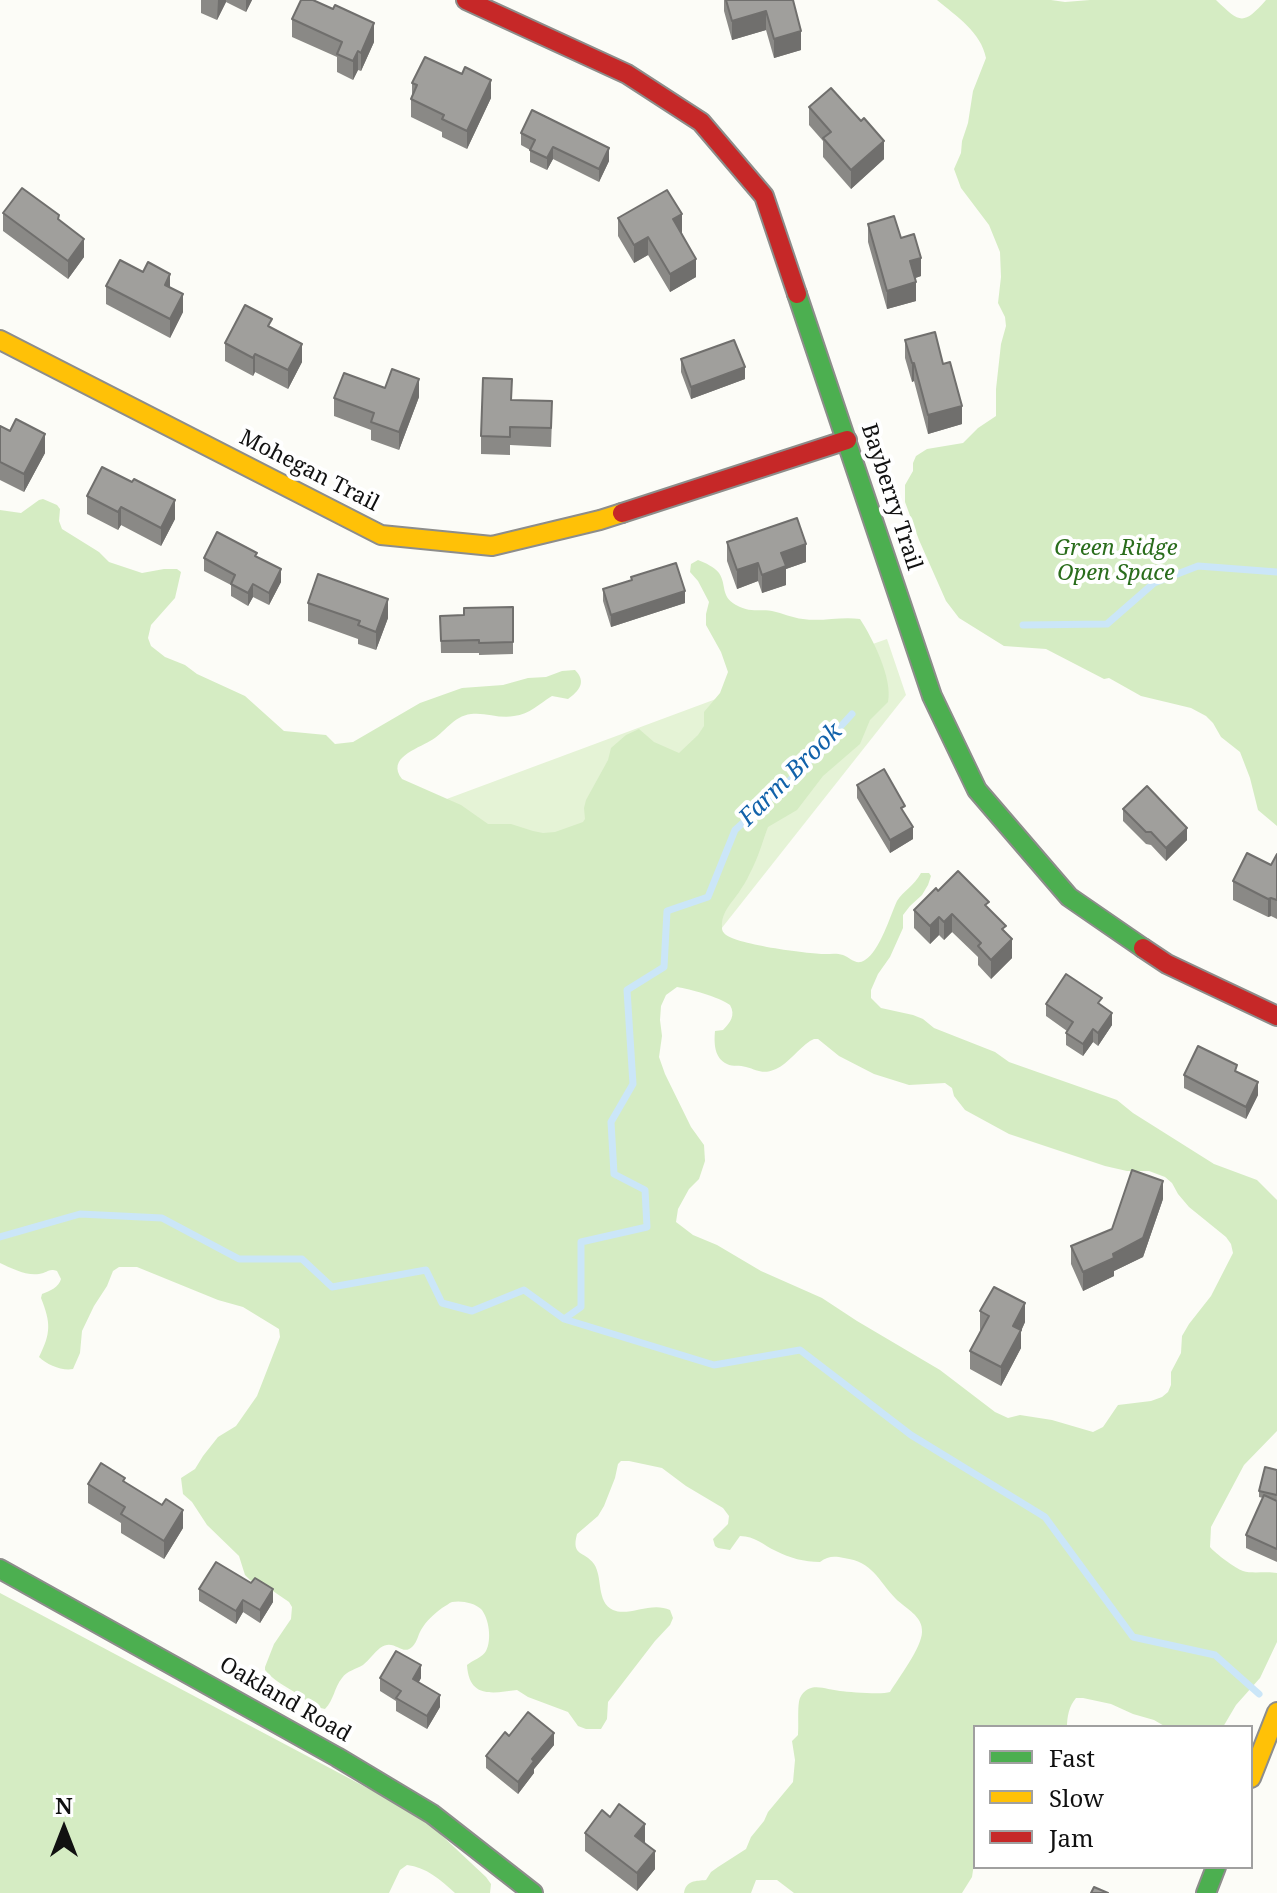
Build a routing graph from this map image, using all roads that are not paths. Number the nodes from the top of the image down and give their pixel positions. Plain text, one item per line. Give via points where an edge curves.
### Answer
1 (466, 0) edge
2 (0, 340) edge
3 (847, 440) junction
4 (1277, 1016) edge
5 (0, 1569) edge
6 (1277, 1712) edge
7 (1253, 1773) edge
8 (1215, 1869) edge
9 (533, 1893) edge
10 (1206, 1893) edge

1 - 3 street, Bayberry Trail via 627,74 701,122 764,196
2 - 3 street, Mohegan Trail via 381,535 492,546 600,520
3 - 4 street, Bayberry Trail via 932,696 977,790 1069,897 1167,964
5 - 9 street, Oakland Road via 432,1814
6 - 7 street
8 - 10 street

